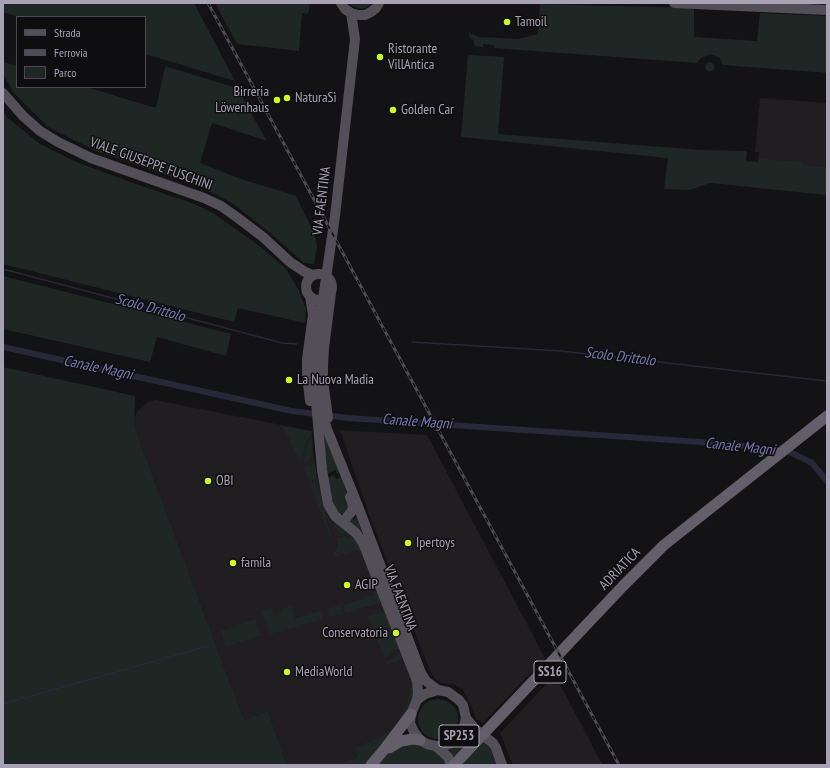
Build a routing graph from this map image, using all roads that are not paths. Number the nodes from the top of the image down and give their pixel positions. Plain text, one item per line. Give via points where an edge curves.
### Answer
1 (342, 3) edge
2 (379, 3) edge
3 (674, 3) edge
4 (827, 10) edge
5 (351, 13) junction
6 (365, 15) junction
7 (355, 39) junction
8 (3, 93) edge
9 (290, 262) junction
10 (313, 275) junction
11 (308, 291) junction
12 (331, 293) junction
13 (318, 403) junction
14 (827, 416) edge
15 (821, 426) edge
16 (349, 484) junction
17 (358, 506) junction
18 (335, 516) junction
19 (347, 517) junction
20 (438, 690) junction
21 (417, 700) junction
22 (410, 714) junction
23 (466, 718) junction
24 (420, 740) junction
25 (436, 746) junction
26 (383, 751) junction
27 (371, 765) edge
28 (453, 765) edge
29 (463, 765) edge
30 (502, 765) edge

1 - 5 main road
2 - 6 main road, SP253
3 - 4 main road
5 - 6 main road
5 - 7 main road, VIA FAENTINA / SP253
6 - 7 main road, VIA FAENTINA / SP253
7 - 13 main road, VIA FAENTINA / SP253 via 335,216 316,347
8 - 9 main road, VIALE GIUSEPPE FUSCHINI via 23,116 58,142 91,158 204,198 238,218
9 - 10 main road, VIALE GIUSEPPE FUSCHINI
9 - 11 main road, VIALE GIUSEPPE FUSCHINI
10 - 11 main road via 308,280
10 - 12 main road via 325,275 329,279
11 - 12 main road via 314,299 321,300
11 - 13 main road, VIALE GIUSEPPE FUSCHINI via 313,315 307,375
12 - 13 main road via 323,354 323,381
13 - 16 main road, VIA FAENTINA / SP253
13 - 18 main road, VIA FAENTINA / SP253 via 317,467 322,489
14 - 15 highway, ADRIATICA / SS16
15 - 28 highway, ADRIATICA / SS16 via 664,545
15 - 29 highway, ADRIATICA / SS16 via 679,540 637,580
16 - 17 main road, VIA FAENTINA / SP253
16 - 19 main road via 348,490 353,505
17 - 19 main road via 354,513
17 - 20 main road, VIA FAENTINA / SP253 via 421,673 426,681
18 - 19 main road
18 - 21 main road, VIA FAENTINA via 356,533 367,551 417,681
20 - 21 main road
20 - 23 main road, SP253 via 448,692 459,700
21 - 22 main road
22 - 24 main road, SP253 via 410,723
22 - 26 highway
23 - 25 main road, SP253 via 462,733 457,739 443,746
23 - 30 main road, SP253 via 493,743
24 - 25 main road, SP253
24 - 26 highway via 401,740
25 - 28 main road, SP253
26 - 27 highway

